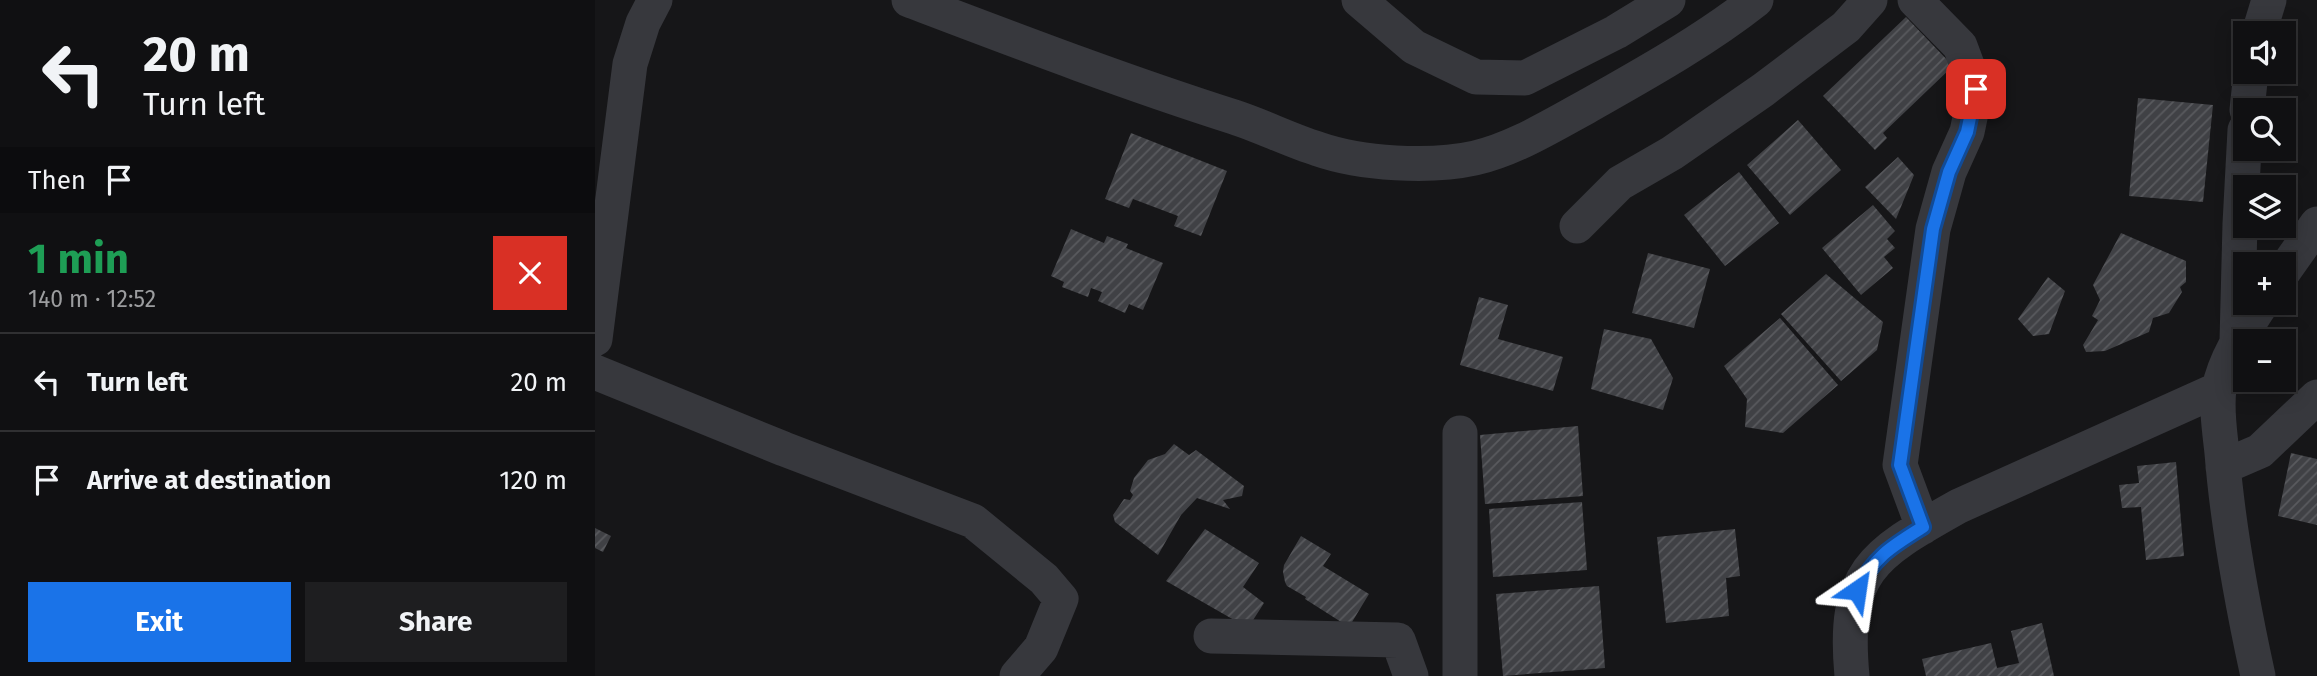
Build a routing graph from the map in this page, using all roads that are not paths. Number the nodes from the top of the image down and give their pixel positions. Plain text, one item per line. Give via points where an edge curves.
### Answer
1 (655, 0) edge
2 (909, 0) edge
3 (1359, 0) edge
4 (1668, 0) edge
5 (1756, 0) edge
6 (1870, 0) edge
7 (1915, 0) edge
8 (2269, 0) edge
9 (2263, 21) edge
10 (2243, 161) edge
11 (2317, 224) edge
12 (1577, 226) dead end
13 (2296, 254) edge
14 (597, 318) edge
15 (2237, 329) edge
16 (2233, 352) edge
17 (595, 372) edge
18 (2219, 389) junction
19 (2317, 397) edge
20 (1460, 433) dead end
21 (2223, 467) junction
22 (1923, 527) junction
23 (1211, 636) dead end
24 (1017, 676) edge
25 (1411, 676) edge
26 (1460, 676) edge
27 (1852, 676) edge
28 (2258, 676) edge

1 - 14 street via 630,64
2 - 5 street via 1320,150 1371,162 1422,163 1475,158 1543,130 1731,20
3 - 4 street via 1414,47 1476,77 1525,78
6 - 12 street via 1846,27 1763,90 1620,183
7 - 22 street via 1960,46 1976,89 1967,132 1949,172 1933,229 1900,465
8 - 9 street
10 - 15 street
11 - 13 street
16 - 18 street
17 - 24 street via 972,521 1044,579 1061,600 1041,649
18 - 21 street
18 - 22 street via 1959,506
19 - 21 street via 2260,451
20 - 26 street
21 - 28 street via 2240,590
22 - 27 street via 1881,555 1857,590 1849,631
23 - 25 street via 1398,640

